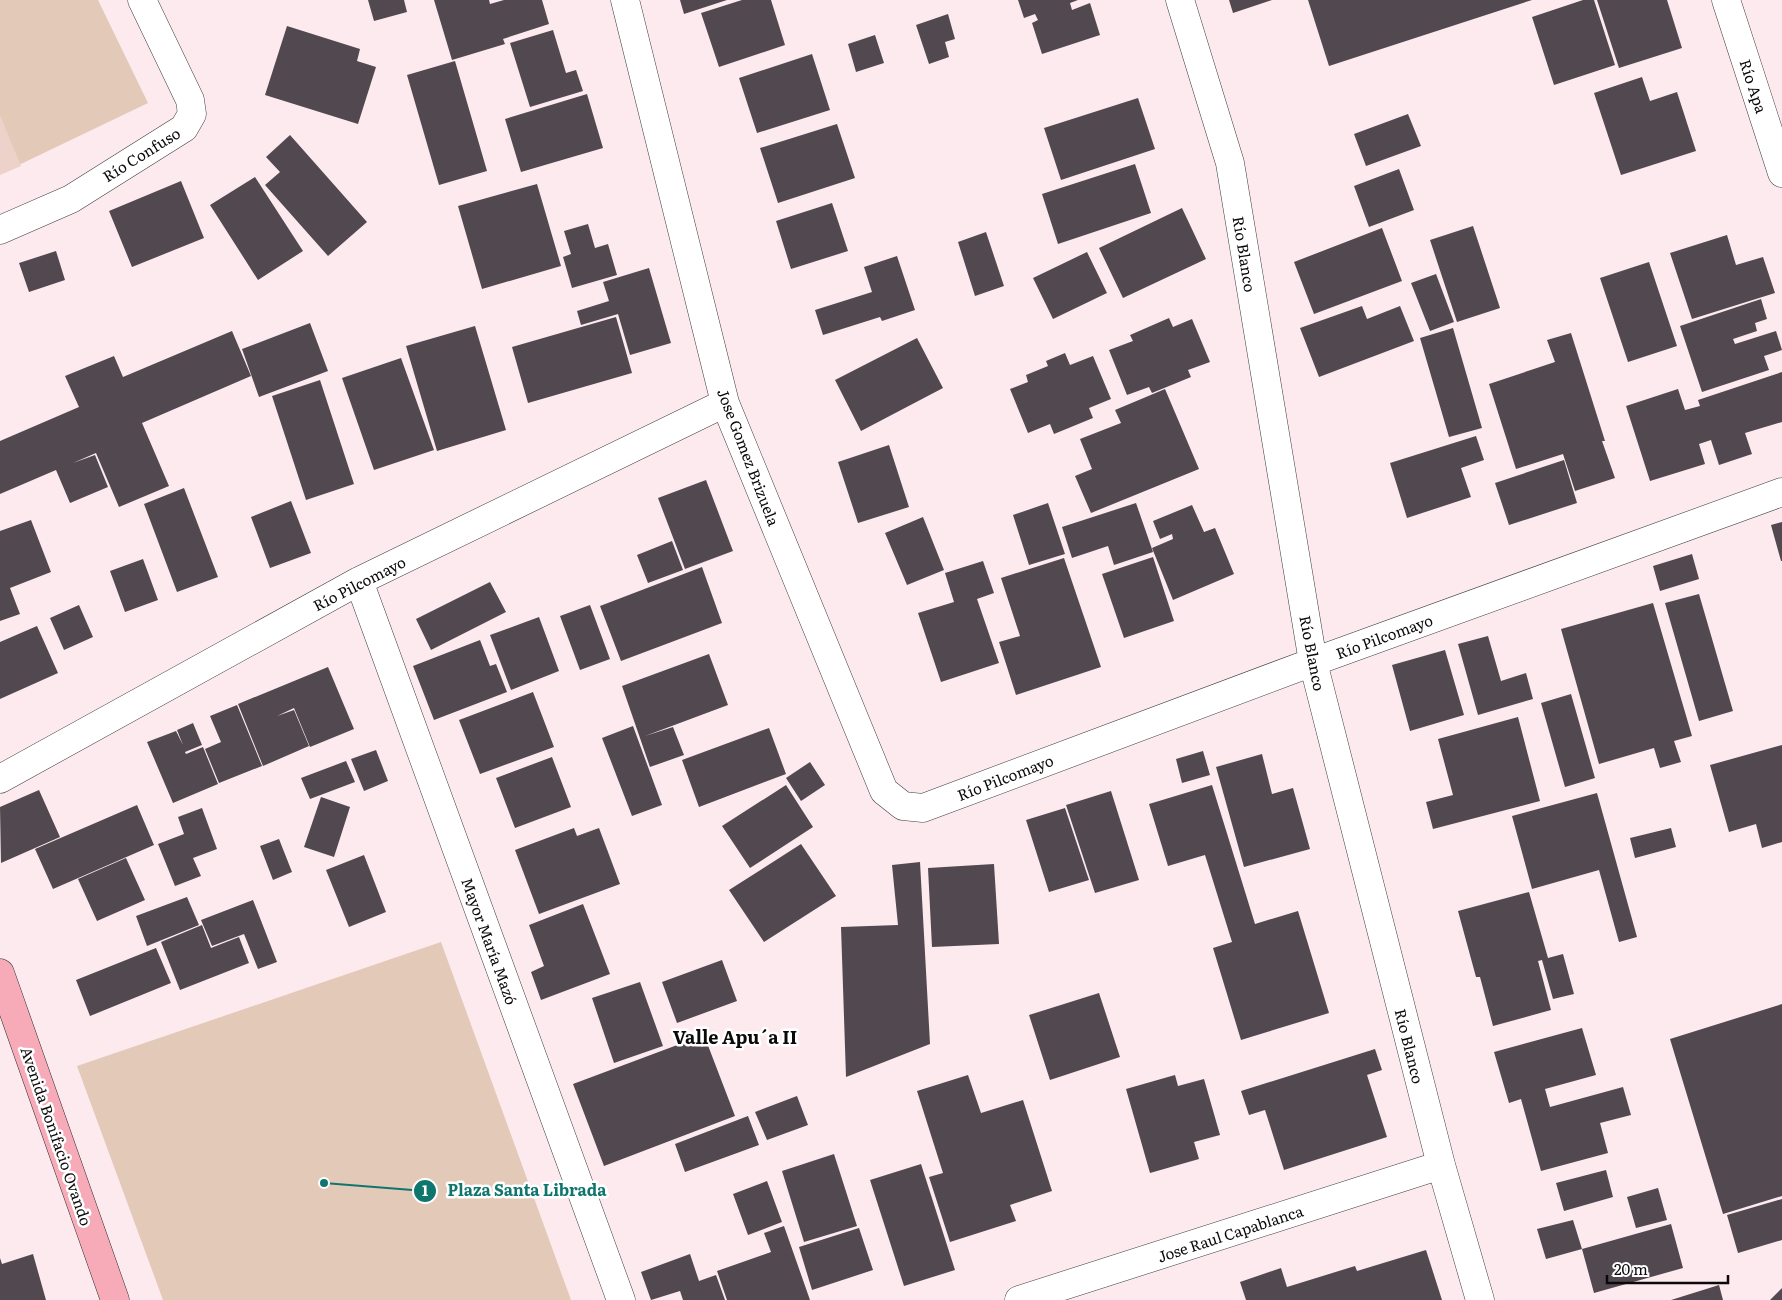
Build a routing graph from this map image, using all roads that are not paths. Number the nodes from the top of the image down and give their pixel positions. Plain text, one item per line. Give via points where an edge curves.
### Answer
1 (142, 0) edge
2 (625, 0) edge
3 (1180, 0) edge
4 (1726, 0) edge
5 (1782, 173) edge
6 (0, 230) edge
7 (726, 403) junction
8 (1782, 492) edge
9 (359, 581) junction
10 (1313, 662) junction
11 (0, 779) edge
12 (903, 806) joint
13 (0, 973) edge
14 (1441, 1165) junction
15 (115, 1300) edge
16 (621, 1300) edge
17 (1019, 1300) edge
18 (1480, 1300) edge

1 - 6 street, Río Confuso via 190,100 192,114 184,128 71,199
2 - 7 street, Jose Gomez Brizuela
3 - 10 street, Río Blanco via 1230,163
4 - 5 street, Río Apa
7 - 9 street, Río Pilcomayo
7 - 12 street, Jose Gomez Brizuela via 884,792
8 - 10 street, Río Pilcomayo
9 - 11 street, Río Pilcomayo
9 - 16 street, Mayor María Mazó
10 - 12 street, Río Pilcomayo via 922,808
10 - 14 street, Río Blanco
13 - 15 main road, Avenida Bonifacio Ovando
14 - 17 street, Jose Raul Capablanca
14 - 18 street, Río Blanco

